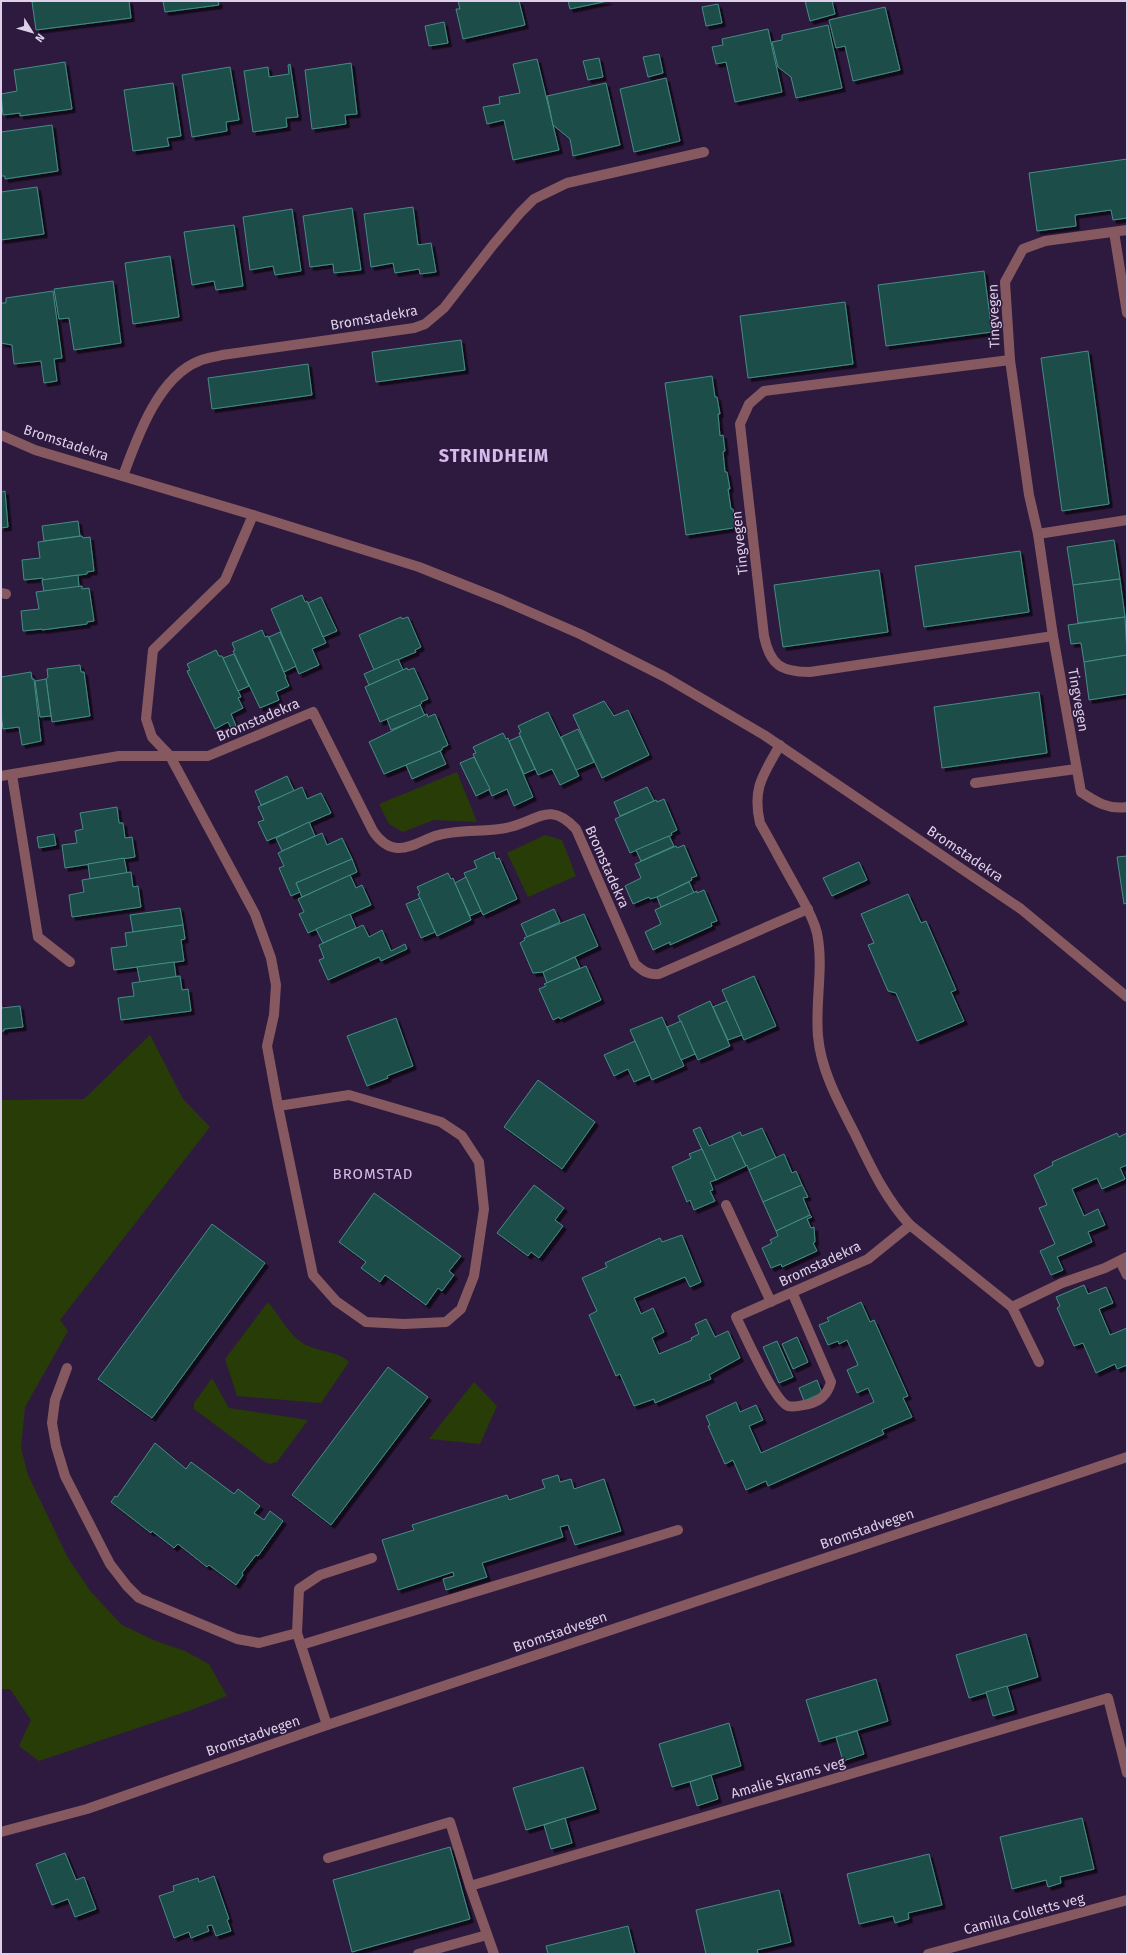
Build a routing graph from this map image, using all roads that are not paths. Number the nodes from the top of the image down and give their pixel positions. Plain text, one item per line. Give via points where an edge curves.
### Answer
1 (704, 152) dead end
2 (1127, 230) edge
3 (1114, 232) junction
4 (1127, 313) edge
5 (1010, 360) junction
6 (1, 435) edge
7 (123, 476) junction
8 (253, 515) junction
9 (1127, 520) edge
10 (1038, 534) junction
11 (1053, 636) junction
12 (780, 745) junction
13 (170, 756) junction
14 (1076, 769) junction
15 (12, 775) junction
16 (1, 776) edge
17 (975, 783) dead end
18 (1127, 807) edge
19 (808, 909) junction
20 (70, 962) dead end
21 (1127, 997) edge
22 (278, 1106) junction
23 (726, 1205) dead end
24 (910, 1224) junction
25 (1123, 1259) edge
26 (1127, 1275) edge
27 (792, 1292) junction
28 (771, 1302) junction
29 (1012, 1307) junction
30 (1039, 1362) dead end
31 (67, 1368) dead end
32 (1127, 1457) edge
33 (678, 1530) dead end
34 (372, 1558) dead end
35 (297, 1633) junction
36 (301, 1645) junction
37 (327, 1725) junction
38 (1127, 1773) edge
39 (1, 1832) edge
40 (328, 1858) dead end
41 (470, 1886) junction
42 (1127, 1900) edge
43 (487, 1935) junction
44 (418, 1954) edge
45 (494, 1954) edge
46 (928, 1954) edge

1 - 7 street, Bromstadekra via 567,183 534,199 492,245 444,308 425,324 414,328 222,355 198,362 175,377 162,393 135,443
2 - 3 street, Tingvegen
3 - 4 street
3 - 5 street, Tingvegen via 1045,241 1023,249 1005,282
5 - 10 street, Tingvegen via 1029,495
5 - 11 street, Tingvegen via 764,391 749,404 740,424 764,636 770,658 784,669 796,672
6 - 7 street, Bromstadekra via 35,450
7 - 8 street, Bromstadekra
8 - 12 street, Bromstadekra via 418,567 580,634 665,677
8 - 13 street via 224,580 153,650 146,719 152,737
9 - 10 street
10 - 11 street, Tingvegen
11 - 14 street, Tingvegen
12 - 19 street via 762,777 757,792 756,808 760,823
12 - 21 street, Bromstadekra via 1021,909
13 - 15 street, Bromstadekra via 119,756
13 - 19 street, Bromstadekra via 208,756 313,712 373,831 387,845 407,847 435,835 512,827 540,814 558,814 576,829 635,964 651,974 659,974
13 - 22 street via 255,914 272,958 276,986 274,1015 267,1046
14 - 17 street
14 - 18 street, Tingvegen via 1082,792 1100,804
15 - 16 street, Bromstadekra
15 - 20 street via 38,937
19 - 24 street via 817,932 820,958 817,1018 818,1038 824,1064 834,1093 882,1188 895,1209
22 - 22 street via 312,1275 336,1301 366,1322 446,1322 461,1309 474,1276 484,1209 479,1162 462,1136 441,1122 349,1095
23 - 28 street
24 - 27 street, Bromstadekra via 868,1259
24 - 29 street
25 - 26 street
25 - 29 street via 1062,1283
27 - 28 street, Bromstadekra
27 - 28 street, Bromstadekra via 832,1382 829,1392 815,1402 790,1407 784,1404 769,1382 736,1317
29 - 30 street
31 - 35 street via 55,1400 52,1423 56,1446 65,1476 88,1522 110,1564 127,1586 139,1598 237,1639 259,1643
32 - 37 street, Bromstadvegen
33 - 36 street
34 - 35 street via 320,1575 299,1589
35 - 36 street
36 - 37 street
37 - 39 street, Bromstadvegen via 87,1809
38 - 41 street, Amalie Skrams veg via 1108,1698
40 - 41 street via 450,1822
41 - 43 street
42 - 46 street, Camilla Colletts veg
43 - 44 street
43 - 45 street

